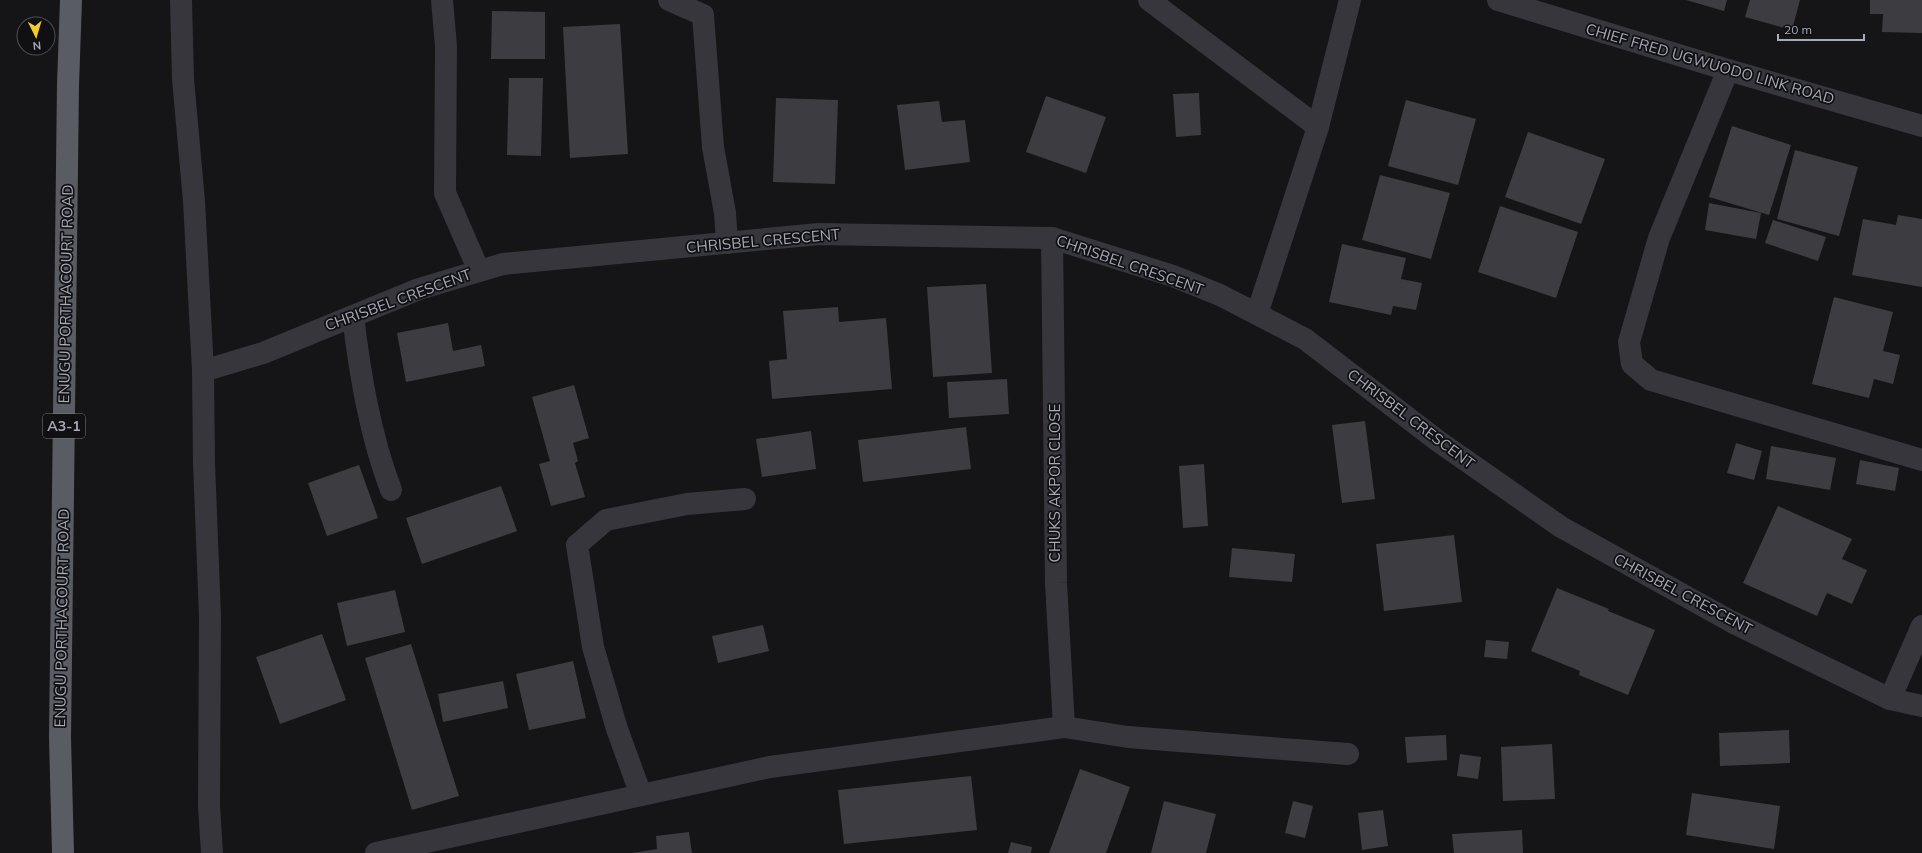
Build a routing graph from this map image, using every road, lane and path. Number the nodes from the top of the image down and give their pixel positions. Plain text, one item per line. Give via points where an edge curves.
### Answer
1 (71, 0) edge
2 (181, 0) edge
3 (442, 0) edge
4 (669, 0) edge
5 (1149, 0) edge
6 (1350, 0) edge
7 (1498, 0) edge
8 (1728, 70) junction
9 (1922, 126) edge
10 (1318, 127) junction
11 (1052, 238) junction
12 (727, 243) junction
13 (479, 271) junction
14 (1257, 314) junction
15 (353, 316) junction
16 (203, 371) junction
17 (1922, 460) edge
18 (392, 490) dead end
19 (745, 499) dead end
20 (1922, 626) edge
21 (1890, 698) junction
22 (1922, 706) edge
23 (1064, 727) junction
24 (1348, 754) dead end
25 (641, 795) junction
26 (63, 853) edge
27 (212, 853) edge
28 (376, 853) edge

1 - 26 highway, ENUGU PORTHACOURT ROAD / A3-1 via 60,738
2 - 16 street via 183,79 194,201
3 - 13 street via 446,46 445,192
4 - 12 street via 703,15 713,146 725,213
5 - 10 street
6 - 10 street
7 - 8 street, CHIEF FRED UGWUODO LINK ROAD
8 - 9 street, CHIEF FRED UGWUODO LINK ROAD
8 - 17 street via 1659,238 1628,342 1632,364 1651,380
10 - 14 street
11 - 12 street, CHRISBEL CRESCENT via 819,234
11 - 14 street, CHRISBEL CRESCENT via 1173,276
11 - 23 street, CHUKS AKPOR CLOSE via 1056,583
12 - 13 street, CHRISBEL CRESCENT via 503,264
13 - 15 street, CHRISBEL CRESCENT via 419,289
14 - 21 street, CHRISBEL CRESCENT via 1305,339 1438,441 1561,527 1732,622
15 - 16 street, CHRISBEL CRESCENT via 263,353
15 - 18 street via 360,370 382,464
16 - 27 street via 210,616 209,798
19 - 25 street via 687,504 606,520 577,545 593,647 617,729
20 - 21 street
21 - 22 street, CHRISBEL CRESCENT
23 - 24 street via 1128,737
23 - 25 street via 770,767
25 - 28 street

